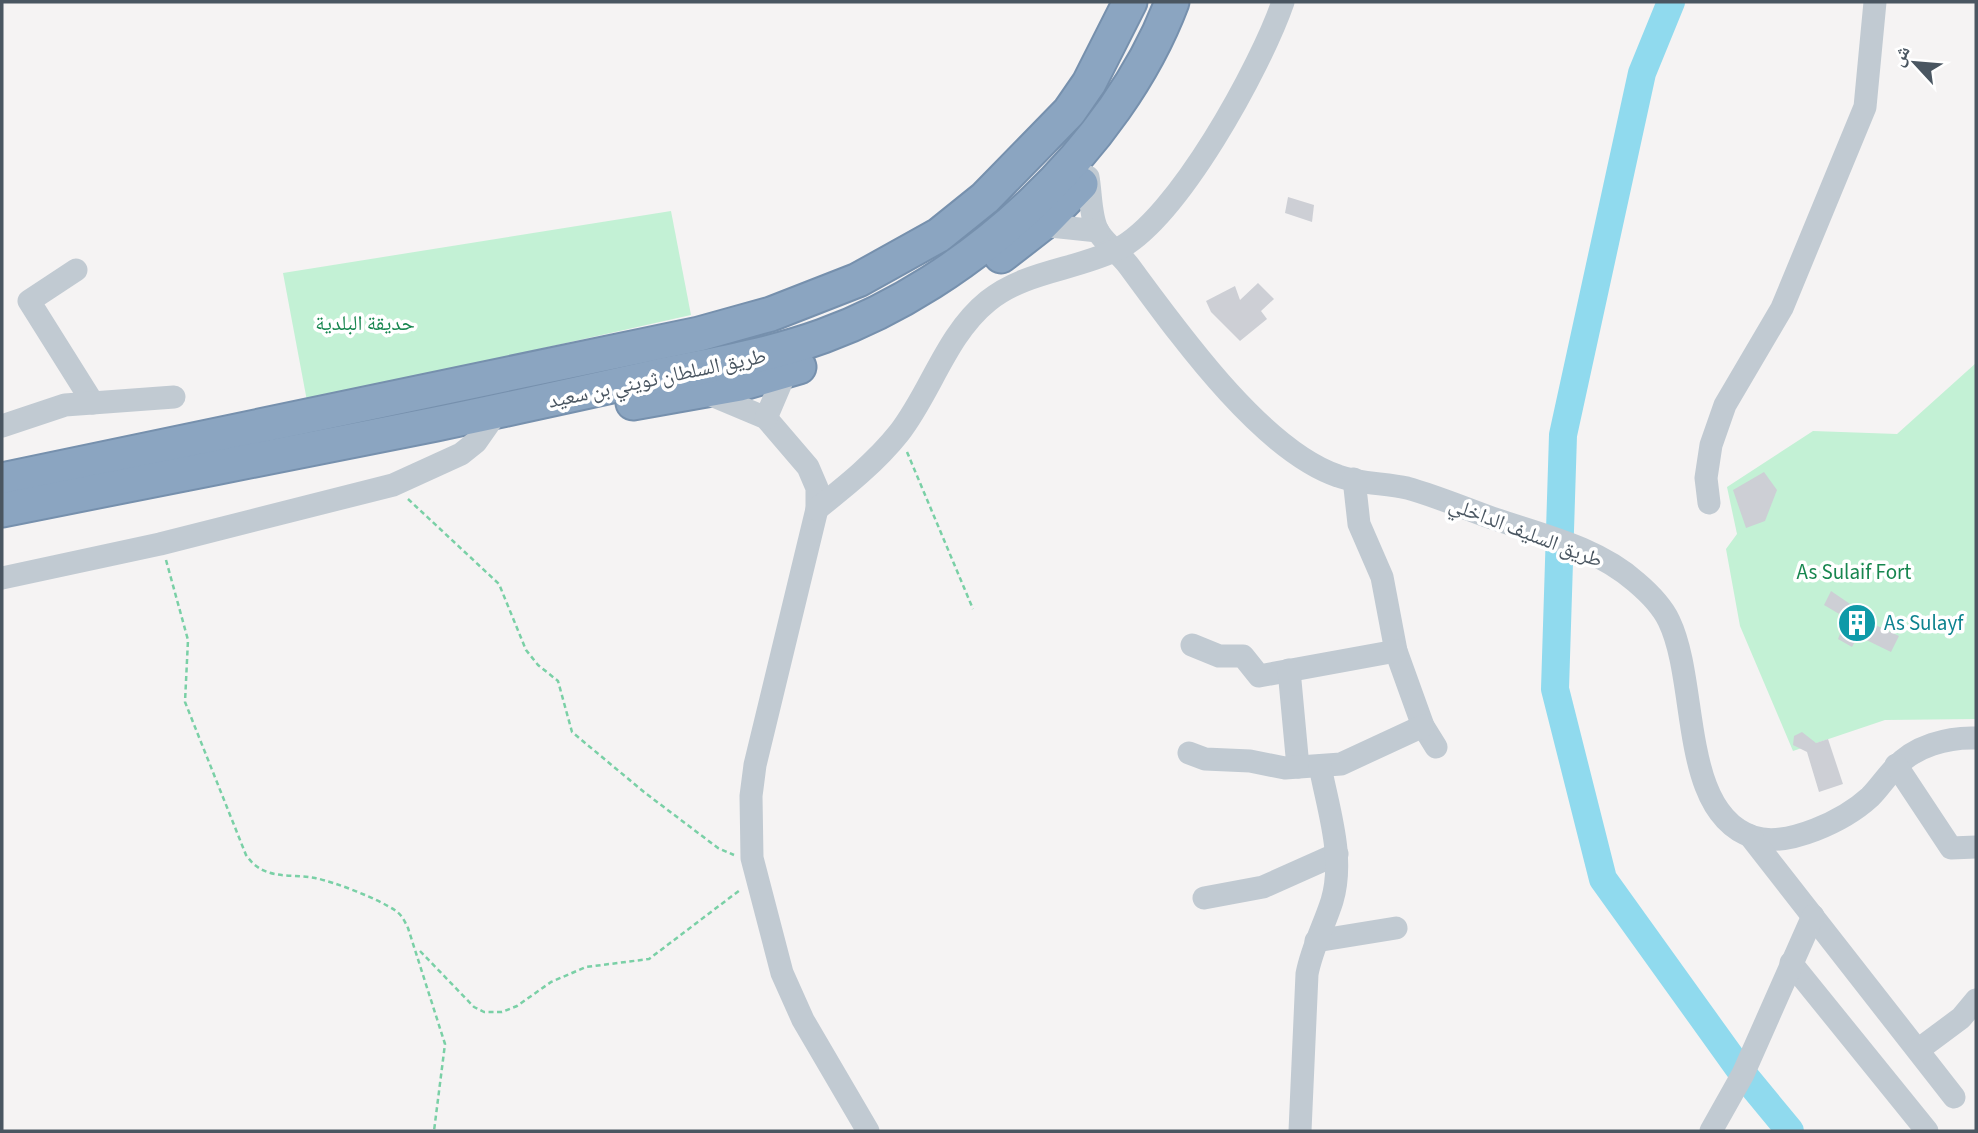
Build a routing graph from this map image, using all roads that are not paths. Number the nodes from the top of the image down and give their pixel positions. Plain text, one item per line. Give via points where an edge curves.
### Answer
1 (1130, 2) edge
2 (1172, 2) edge
3 (1184, 2) edge
4 (1283, 2) edge
5 (1875, 2) edge
6 (1088, 177) junction
7 (1041, 225) junction
8 (1098, 231) junction
9 (1116, 250) junction
10 (76, 270) dead end
11 (786, 371) junction
12 (704, 392) junction
13 (174, 397) dead end
14 (93, 403) junction
15 (512, 409) junction
16 (766, 418) junction
17 (2, 426) edge
18 (1354, 479) junction
19 (2, 480) edge
20 (1709, 503) dead end
21 (817, 509) junction
22 (2, 510) edge
23 (2, 578) edge
24 (1192, 645) dead end
25 (1396, 650) junction
26 (1289, 670) junction
27 (1423, 726) junction
28 (1976, 738) edge
29 (1436, 747) dead end
30 (1189, 753) dead end
31 (1896, 765) junction
32 (1309, 766) junction
33 (1750, 836) junction
34 (1976, 847) edge
35 (1337, 853) junction
36 (1204, 898) dead end
37 (1813, 916) junction
38 (1396, 928) dead end
39 (1316, 941) junction
40 (1791, 963) junction
41 (1976, 1000) edge
42 (1918, 1050) junction
43 (1954, 1097) dead end
44 (868, 1131) edge
45 (1300, 1131) edge
46 (1711, 1131) edge
47 (1927, 1131) edge

1 - 19 highway, طريق السلطان ثويني بن سعيد via 1088,83 1048,135 939,236 858,280 771,314 699,334
2 - 15 highway, طريق السلطان ثويني بن سعيد via 1145,61 1082,150 1016,216 949,270 876,313 782,350
3 - 6 highway via 1158,65
4 - 9 street via 1242,93 1189,175 1159,216
5 - 20 street via 1866,107 1782,308 1725,405 1711,444 1706,478
6 - 7 highway
6 - 8 street
7 - 8 street
7 - 11 highway via 924,311 878,337
8 - 9 street, طريق السليف الداخلي
9 - 18 street, طريق السليف الداخلي via 1181,337 1265,429 1306,461
9 - 21 street via 1010,287 987,302 949,350 899,432 847,486
10 - 14 street via 29,301
11 - 12 highway
11 - 16 street
12 - 15 highway via 587,410
12 - 16 street
13 - 14 street
14 - 17 street via 65,404
15 - 22 highway, طريق السلطان ثويني بن سعيد
15 - 23 street via 461,454 393,485
16 - 21 street via 808,467 817,488
18 - 25 street via 1359,524 1382,577
18 - 33 street, طريق السليف الداخلي via 1411,489 1592,553 1635,581 1670,622 1710,800 1730,825
21 - 44 street via 755,765 751,796 754,868 794,1001
24 - 26 street via 1219,656 1243,656 1259,676
25 - 26 street
25 - 27 street
26 - 32 street
27 - 29 street
27 - 32 street via 1341,764
28 - 31 street via 1931,745
30 - 32 street via 1205,759
31 - 33 street via 1869,798 1821,827 1775,841
31 - 34 street via 1951,848
32 - 35 street
33 - 37 street, طريق السليف الداخلي
35 - 36 street via 1263,887
35 - 39 street via 1332,899
37 - 40 street
37 - 42 street, طريق السليف الداخلي
38 - 39 street
39 - 45 street via 1307,974
40 - 46 street via 1743,1074
40 - 47 street
41 - 42 street via 1961,1018
42 - 43 street, طريق السليف الداخلي

